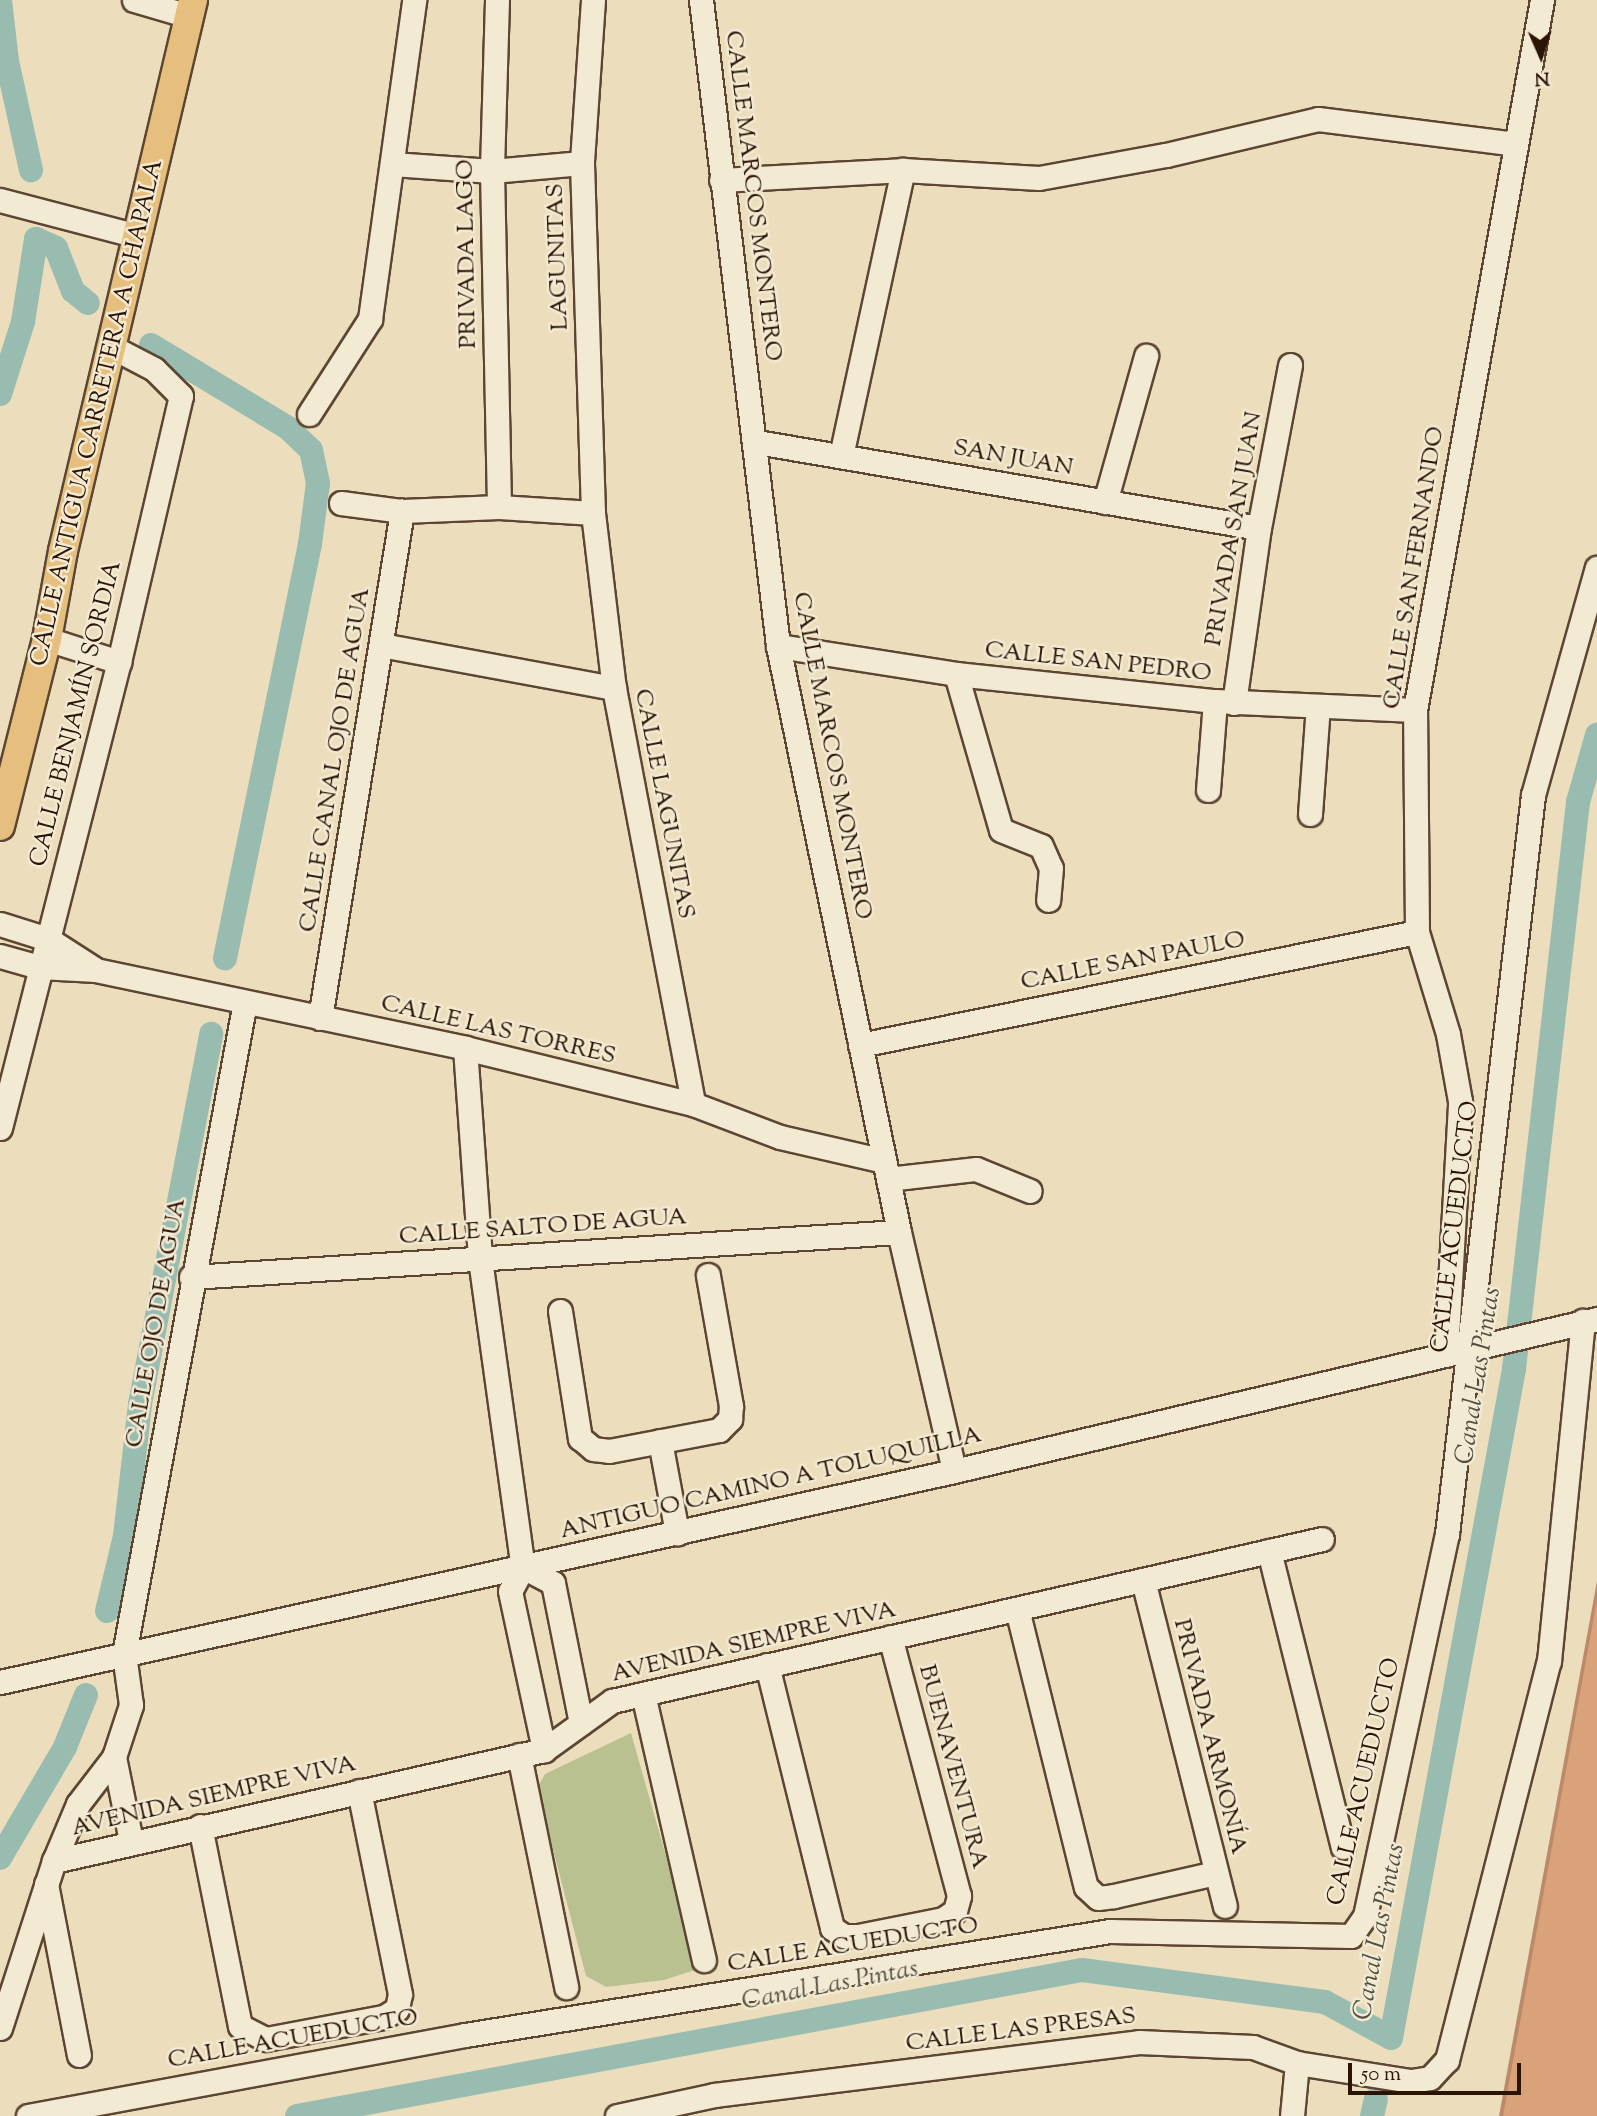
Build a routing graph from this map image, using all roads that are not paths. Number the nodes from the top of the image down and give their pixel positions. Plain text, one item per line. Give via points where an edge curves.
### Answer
1 (135, 0) edge
2 (414, 0) edge
3 (497, 0) edge
4 (593, 0) edge
5 (701, 0) edge
6 (1542, 0) edge
7 (191, 8) edge
8 (1515, 145) junction
9 (582, 163) junction
10 (392, 164) junction
11 (903, 170) junction
12 (492, 171) junction
13 (721, 180) junction
14 (1, 202) edge
15 (137, 236) junction
16 (110, 346) junction
17 (1146, 356) dead end
18 (1290, 365) dead end
19 (309, 414) dead end
20 (757, 442) junction
21 (841, 456) junction
22 (1105, 502) junction
23 (341, 503) dead end
24 (499, 507) junction
25 (402, 511) junction
26 (593, 513) junction
27 (1259, 528) junction
28 (1597, 568) edge
29 (47, 639) junction
30 (381, 645) junction
31 (778, 646) junction
32 (119, 662) junction
33 (956, 674) junction
34 (614, 688) junction
35 (1225, 702) junction
36 (1318, 706) junction
37 (1415, 710) junction
38 (1208, 790) dead end
39 (1310, 814) dead end
40 (0, 826) edge
41 (1048, 900) dead end
42 (0, 924) edge
43 (1417, 932) junction
44 (48, 939) junction
45 (0, 957) edge
46 (39, 967) junction
47 (96, 970) junction
48 (245, 1002) junction
49 (320, 1018) junction
50 (860, 1045) junction
51 (465, 1048) junction
52 (693, 1104) junction
53 (0, 1128) edge
54 (886, 1170) junction
55 (1030, 1191) dead end
56 (899, 1232) junction
57 (480, 1259) junction
58 (708, 1275) dead end
59 (191, 1277) junction
60 (560, 1311) dead end
61 (1590, 1320) edge
62 (1469, 1349) junction
63 (1446, 1355) junction
64 (660, 1441) junction
65 (954, 1471) junction
66 (677, 1532) junction
67 (1322, 1539) dead end
68 (1269, 1551) junction
69 (523, 1567) junction
70 (1143, 1580) junction
71 (1017, 1609) junction
72 (890, 1637) junction
73 (124, 1654) junction
74 (767, 1665) junction
75 (0, 1682) edge
76 (643, 1694) junction
77 (582, 1723) junction
78 (544, 1750) junction
79 (519, 1755) junction
80 (114, 1758) junction
81 (359, 1791) junction
82 (200, 1826) junction
83 (131, 1841) junction
84 (1343, 1847) dead end
85 (50, 1871) junction
86 (1215, 1873) junction
87 (1225, 1906) dead end
88 (704, 1960) dead end
89 (566, 1987) dead end
90 (0, 2028) edge
91 (79, 2055) dead end
92 (1297, 2063) junction
93 (28, 2116) edge
94 (617, 2116) edge
95 (1292, 2116) edge

1 - 7 street
2 - 10 street
3 - 12 street, PRIVADA LAGO
4 - 9 street, LAGUNITAS
5 - 13 street, CALLE MARCOS MONTERO
6 - 8 street, CALLE SAN FERNANDO
7 - 15 main road, CALLE ANTIGUA CARRETERA A CHAPALA
8 - 11 street via 1318,119 1039,178
8 - 37 street, CALLE SAN FERNANDO
9 - 12 street
9 - 26 street, LAGUNITAS
10 - 12 street
10 - 19 street via 370,319
11 - 13 street
11 - 21 street
12 - 24 street, PRIVADA LAGO
13 - 20 street, CALLE MARCOS MONTERO
14 - 15 street
15 - 16 main road, CALLE ANTIGUA CARRETERA A CHAPALA
16 - 29 main road, CALLE ANTIGUA CARRETERA A CHAPALA
16 - 32 street, CALLE BENJAMÍN SORDIA via 154,369 181,396
17 - 22 street
18 - 27 street, PRIVADA SAN JUAN
20 - 21 street, SAN JUAN
20 - 31 street, CALLE MARCOS MONTERO
21 - 22 street, SAN JUAN
22 - 27 street, SAN JUAN
23 - 25 street
24 - 25 street
24 - 26 street
25 - 30 street, CALLE CANAL OJO DE AGUA
26 - 34 street, CALLE LAGUNITAS
27 - 35 street, PRIVADA SAN JUAN
28 - 62 street, CALLE ACUEDUCTO via 1533,795
29 - 32 street
29 - 40 main road, CALLE ANTIGUA CARRETERA A CHAPALA
30 - 34 street
30 - 49 street, CALLE CANAL OJO DE AGUA
31 - 33 street, CALLE SAN PEDRO
31 - 50 street, CALLE MARCOS MONTERO
32 - 44 street, CALLE BENJAMÍN SORDIA
33 - 35 street, CALLE SAN PEDRO
33 - 41 street via 1001,830 1041,846 1051,868
34 - 52 street, CALLE LAGUNITAS
35 - 36 street, CALLE SAN PEDRO
35 - 38 street, PRIVADA SAN JUAN
36 - 37 street, CALLE SAN PEDRO
36 - 39 street
37 - 43 street, CALLE SAN FERNANDO
42 - 44 street, CALLE LAS TORRES
43 - 50 street, CALLE SAN PAULO
43 - 63 street, CALLE SAN FERNANDO via 1448,1034 1460,1101
44 - 46 street, CALLE BENJAMÍN SORDIA
44 - 47 street, CALLE LAS TORRES
45 - 46 street, CALLE LAS TORRES
46 - 47 street, CALLE LAS TORRES
46 - 53 street, CALLE BENJAMÍN SORDIA
47 - 48 street, CALLE LAS TORRES
48 - 49 street, CALLE LAS TORRES
48 - 59 street, CALLE OJO DE AGUA
49 - 51 street, CALLE LAS TORRES
50 - 54 street, CALLE MARCOS MONTERO
51 - 52 street, CALLE LAS TORRES
51 - 57 street
52 - 54 street, CALLE LAS TORRES
54 - 55 street via 976,1168
54 - 56 street, CALLE MARCOS MONTERO
56 - 57 street, CALLE SALTO DE AGUA
56 - 65 street, CALLE MARCOS MONTERO
57 - 59 street, CALLE SALTO DE AGUA
57 - 69 street
58 - 64 street via 730,1419 719,1430
59 - 73 street, CALLE OJO DE AGUA
60 - 64 street via 580,1438 593,1449 609,1451
61 - 62 street, ANTIGUO CAMINO A TOLUQUILLA
61 - 92 street, CALLE LAS PRESAS via 1549,1661 1447,2060 1430,2078 1411,2081
62 - 63 street, ANTIGUO CAMINO A TOLUQUILLA
62 - 93 street, CALLE ACUEDUCTO via 1447,1534 1364,1916 1351,1936 1110,1931 465,2035
63 - 65 street, ANTIGUO CAMINO A TOLUQUILLA
64 - 66 street
65 - 66 street, ANTIGUO CAMINO A TOLUQUILLA
66 - 69 street, ANTIGUO CAMINO A TOLUQUILLA
67 - 68 street, AVENIDA SIEMPRE VIVA
68 - 70 street, AVENIDA SIEMPRE VIVA
68 - 84 street
69 - 73 street, ANTIGUO CAMINO A TOLUQUILLA
69 - 77 street via 552,1583
69 - 78 street via 510,1591
70 - 71 street, AVENIDA SIEMPRE VIVA
70 - 86 street, PRIVADA ARMONÍA
71 - 72 street, AVENIDA SIEMPRE VIVA
71 - 86 street via 1086,1887 1098,1898
72 - 74 street, AVENIDA SIEMPRE VIVA
72 - 74 street, BUENAVENTURA via 959,1896 956,1911 943,1919 858,1937 844,1936 832,1928
73 - 75 street, ANTIGUO CAMINO A TOLUQUILLA
73 - 80 street, CALLE OJO DE AGUA via 131,1705
74 - 76 street, AVENIDA SIEMPRE VIVA
76 - 77 street, AVENIDA SIEMPRE VIVA via 612,1701
76 - 88 street
77 - 78 street, AVENIDA SIEMPRE VIVA
78 - 79 street, AVENIDA SIEMPRE VIVA
79 - 81 street, AVENIDA SIEMPRE VIVA
79 - 89 street
80 - 83 street
80 - 85 street via 78,1804
81 - 82 street, AVENIDA SIEMPRE VIVA
81 - 82 street via 400,1994 397,2009 384,2017 266,2039 240,2026
82 - 83 street, AVENIDA SIEMPRE VIVA
83 - 85 street, AVENIDA SIEMPRE VIVA
85 - 90 street
85 - 91 street
86 - 87 street, PRIVADA ARMONÍA
92 - 94 street, CALLE LAS PRESAS via 1253,2047 1139,2042 714,2095
92 - 95 street

